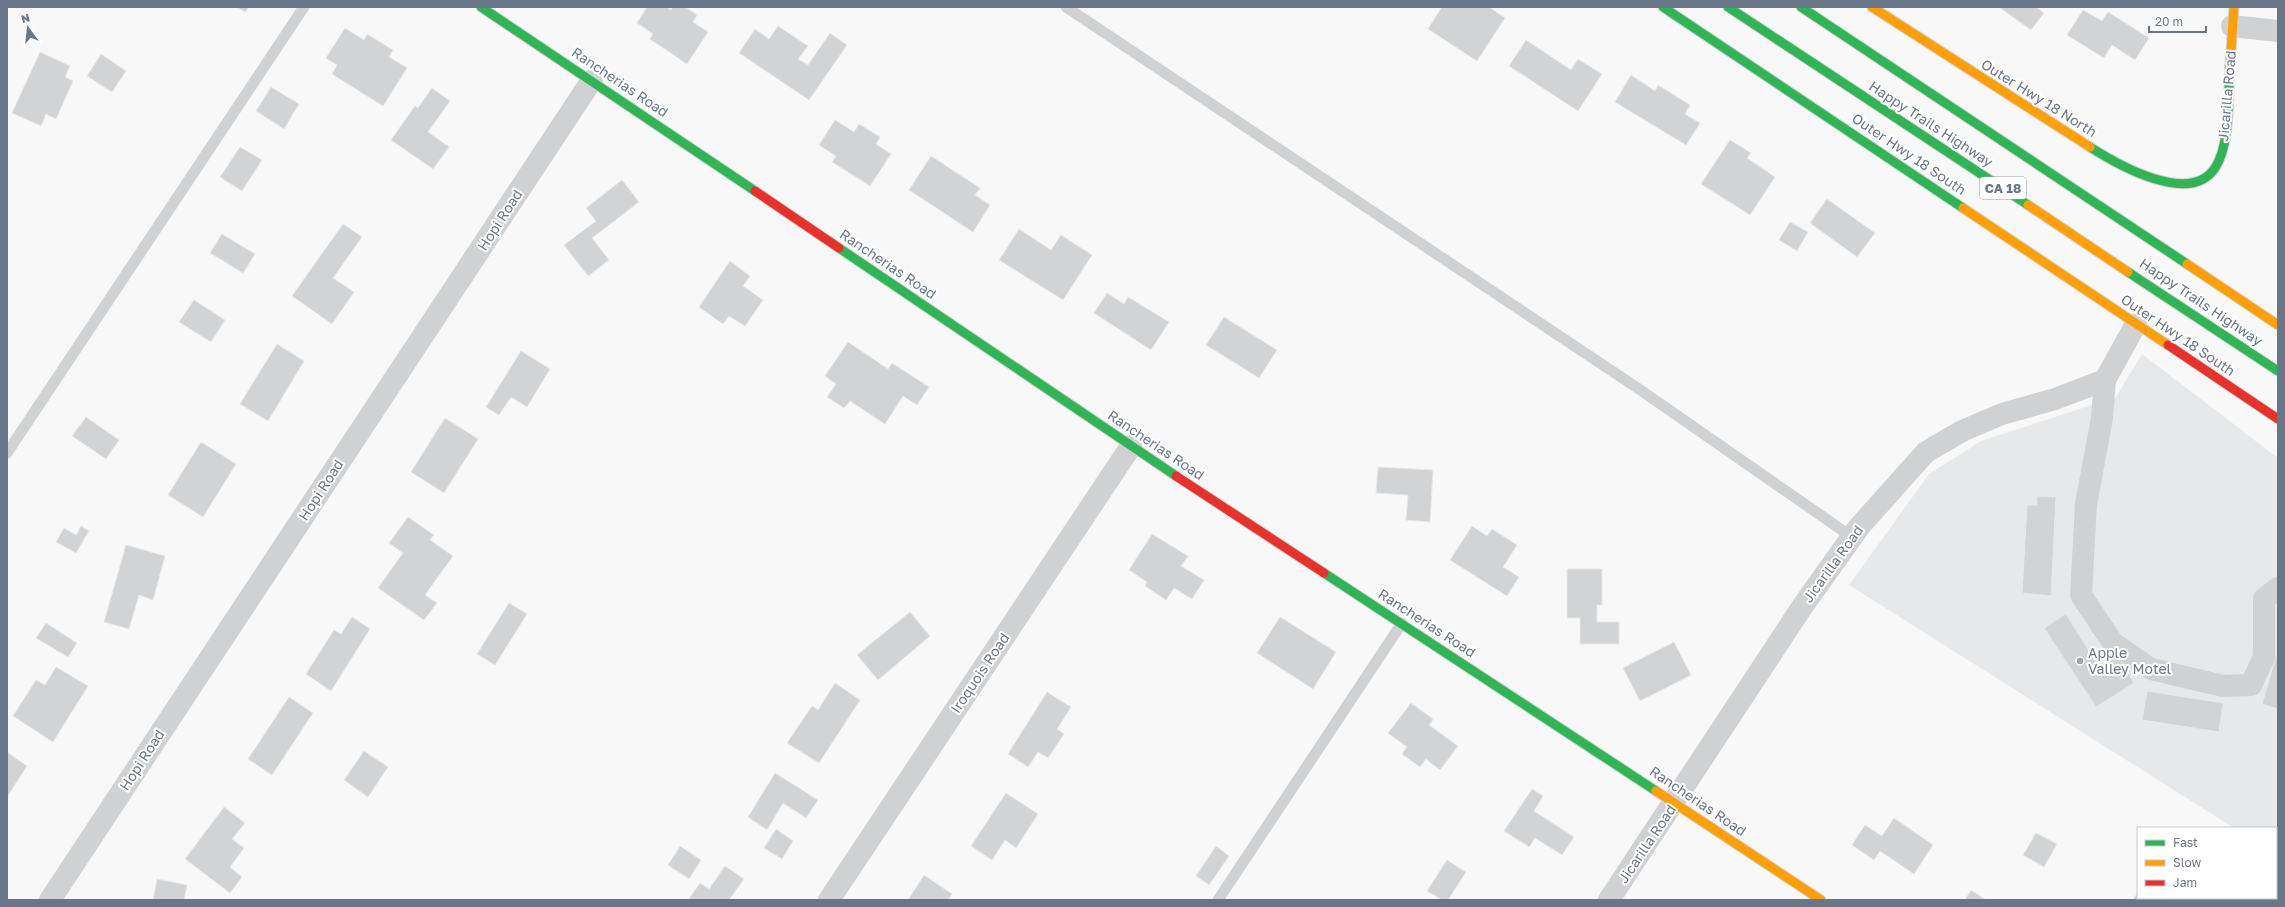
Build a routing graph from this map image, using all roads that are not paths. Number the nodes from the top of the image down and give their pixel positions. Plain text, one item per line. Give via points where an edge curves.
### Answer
1 (304, 7) edge
2 (481, 7) edge
3 (1066, 7) edge
4 (1663, 7) edge
5 (1728, 7) edge
6 (1801, 7) edge
7 (1872, 7) edge
8 (2233, 16) edge
9 (2278, 31) edge
10 (592, 80) junction
11 (2203, 180) joint
12 (2136, 324) junction
13 (2278, 325) edge
14 (2278, 371) edge
15 (2105, 380) junction
16 (2278, 419) edge
17 (1131, 446) junction
18 (7, 453) edge
19 (1852, 536) junction
20 (2278, 588) edge
21 (1402, 623) junction
22 (1675, 802) junction
23 (50, 900) edge
24 (829, 900) edge
25 (1218, 900) edge
26 (1609, 900) edge
27 (1821, 900) edge

1 - 18 lane
2 - 10 street, Rancherias Road
3 - 19 lane via 1639,389
4 - 12 street, Outer Hwy 18 South
5 - 14 street, Happy Trails Highway / CA 18
6 - 13 street, Happy Trails Highway / CA 18
7 - 11 street, Outer Hwy 18 North via 2096,151 2147,177 2174,184
8 - 9 street
8 - 11 street, Jicarilla Road via 2224,144 2215,168
10 - 17 street, Rancherias Road
10 - 23 street, Hopi Road
12 - 15 street
12 - 16 street, Outer Hwy 18 South
15 - 19 street, Jicarilla Road via 2055,399 2002,414 1926,452
15 - 20 street via 2102,418 2086,504 2081,595 2113,642 2151,669 2223,686 2251,685 2264,657 2264,599
17 - 21 street, Rancherias Road
17 - 24 street, Iroquois Road
19 - 22 street, Jicarilla Road via 1802,607
21 - 22 street, Rancherias Road
21 - 25 lane
22 - 26 street, Jicarilla Road
22 - 27 street, Rancherias Road

